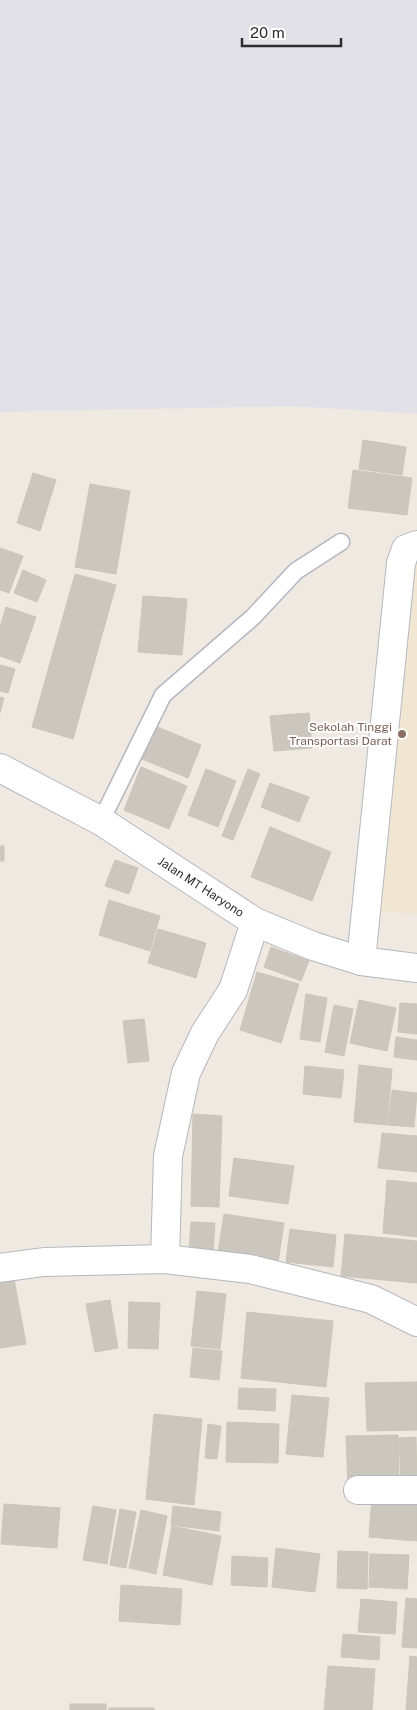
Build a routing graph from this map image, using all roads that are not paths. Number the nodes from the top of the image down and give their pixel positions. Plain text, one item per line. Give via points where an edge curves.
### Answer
1 (341, 542) dead end
2 (417, 545) edge
3 (0, 768) edge
4 (101, 821) junction
5 (255, 922) junction
6 (361, 961) junction
7 (417, 968) edge
8 (165, 1259) junction
9 (0, 1268) edge
10 (417, 1322) edge
11 (358, 1490) dead end
12 (417, 1490) edge

1 - 4 lane via 296,571 253,617 163,695
2 - 6 street via 406,549 401,563
3 - 4 street, Jalan MT Haryono
4 - 5 street, Jalan MT Haryono
5 - 6 street, Jalan MT Haryono
5 - 8 street via 233,990 205,1033 186,1073 168,1156
6 - 7 street, Jalan MT Haryono
8 - 9 street via 44,1262
8 - 10 street via 250,1269 371,1299
11 - 12 street

